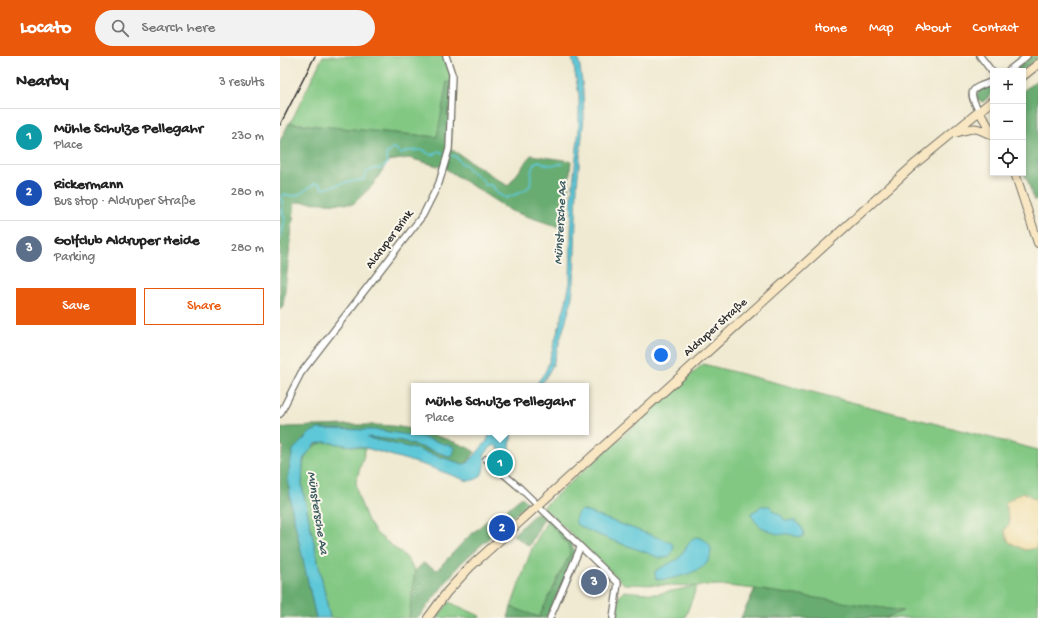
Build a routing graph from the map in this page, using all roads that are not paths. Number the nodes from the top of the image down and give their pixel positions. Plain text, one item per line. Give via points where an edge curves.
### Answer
1 (446, 56) edge
2 (980, 56) edge
3 (1027, 56) edge
4 (1038, 64) edge
5 (1012, 68) edge
6 (990, 69) edge
7 (1026, 74) edge
8 (990, 82) edge
9 (990, 102) edge
10 (979, 111) junction
11 (990, 130) edge
12 (990, 133) edge
13 (950, 134) junction
14 (1016, 176) edge
15 (1038, 243) edge
16 (280, 414) edge
17 (486, 459) dead end
18 (538, 505) junction
19 (580, 548) junction
20 (428, 618) edge
21 (550, 618) edge
22 (613, 618) edge

1 - 16 street, Aldruper Brink via 452,74 449,149 439,184 423,215 301,373
2 - 6 street
3 - 5 street
4 - 7 main road
8 - 10 street via 972,92 971,98
9 - 10 main road, Aldruper Straße
10 - 11 main road
10 - 13 main road, Aldruper Straße
12 - 13 main road via 974,127
13 - 18 main road, Aldruper Straße
14 - 15 main road
17 - 18 street
18 - 19 street
18 - 20 main road, Aldruper Straße via 470,566
19 - 21 street
19 - 22 street via 618,583

